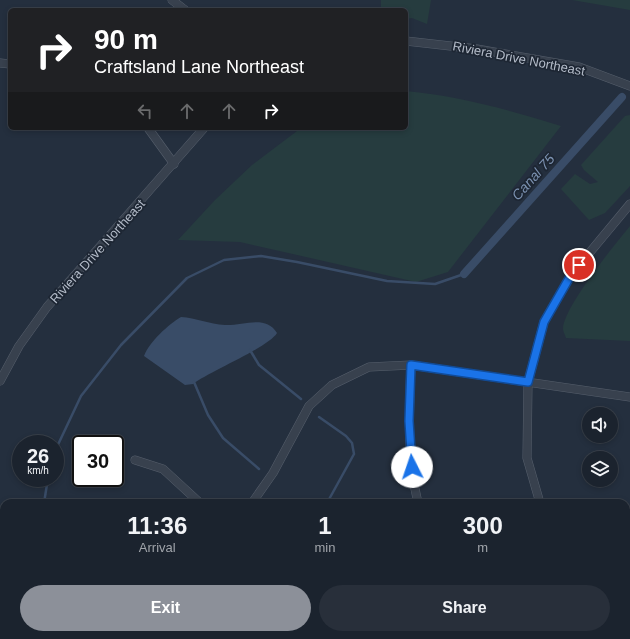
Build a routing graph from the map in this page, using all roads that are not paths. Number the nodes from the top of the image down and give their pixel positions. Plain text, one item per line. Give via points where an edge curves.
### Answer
1 (172, 0) edge
2 (183, 8) edge
3 (408, 42) edge
4 (630, 86) edge
5 (149, 130) edge
6 (202, 130) edge
7 (174, 164) junction
8 (630, 204) edge
9 (411, 365) junction
10 (0, 381) edge
11 (528, 382) junction
12 (630, 397) edge
13 (135, 460) dead end
14 (196, 499) edge
15 (255, 499) edge
16 (417, 499) edge
17 (539, 499) edge

1 - 2 street
3 - 4 street, Riviera Drive Northeast via 477,49 579,67
5 - 7 street
6 - 7 street, Riviera Drive Northeast
7 - 10 street, Riviera Drive Northeast via 47,307 19,346
8 - 11 street via 571,275 551,308 544,322
9 - 11 street
9 - 15 street via 370,367 332,385 309,406 273,473
9 - 16 street via 409,421 413,483
11 - 12 street
11 - 17 street via 527,458
13 - 14 street via 163,469

